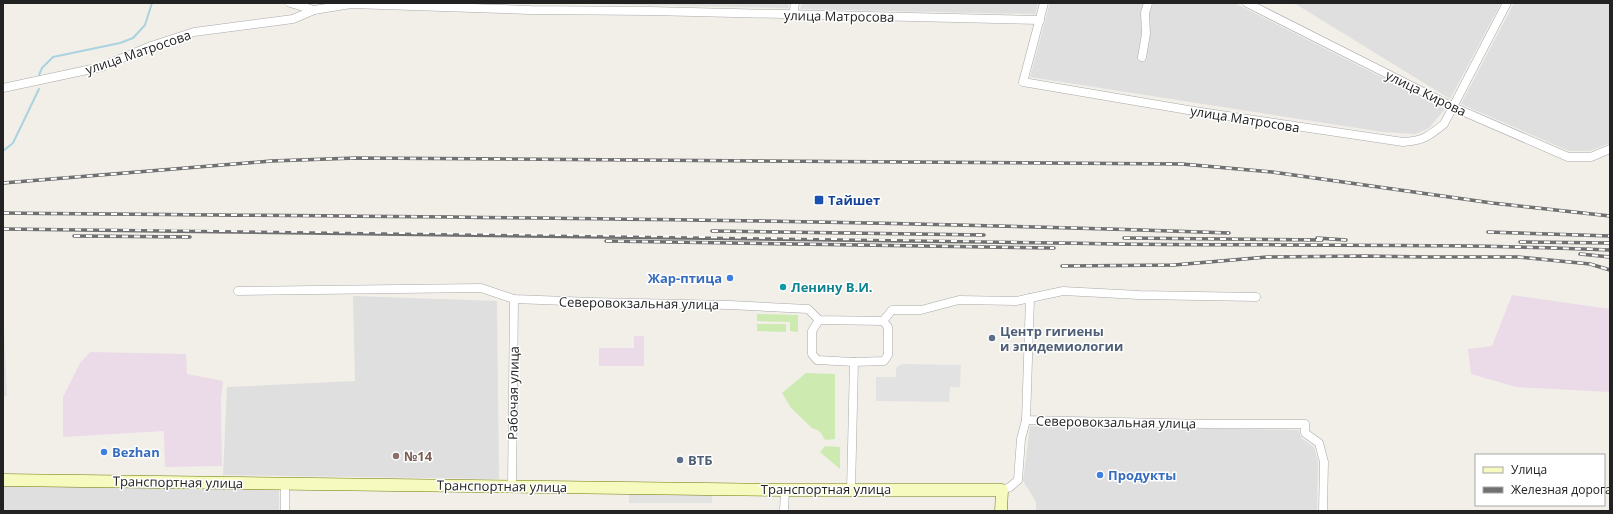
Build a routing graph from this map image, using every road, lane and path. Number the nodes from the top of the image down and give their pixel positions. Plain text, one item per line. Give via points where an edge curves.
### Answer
1 (290, 3) edge
2 (795, 3) edge
3 (1044, 3) edge
4 (1148, 3) edge
5 (1247, 3) edge
6 (1507, 3) edge
7 (530, 6) edge
8 (314, 10) junction
9 (793, 14) junction
10 (1040, 20) junction
11 (1142, 57) dead end
12 (3, 88) edge
13 (1453, 107) junction
14 (1610, 149) edge
15 (238, 291) dead end
16 (1256, 297) dead end
17 (1030, 298) junction
18 (514, 299) junction
19 (819, 320) junction
20 (882, 321) junction
21 (854, 362) junction
22 (1026, 420) junction
23 (3, 480) edge
24 (285, 483) junction
25 (512, 486) junction
26 (785, 490) junction
27 (851, 490) junction
28 (1002, 490) junction
29 (285, 511) edge
30 (784, 511) edge
31 (1001, 511) edge
32 (1323, 511) edge

1 - 8 street
2 - 9 street
3 - 10 street
4 - 11 street
5 - 13 street, улица Кирова
6 - 13 street, улица Матросова
7 - 8 street, улица Матросова via 351,4
7 - 9 street, улица Матросова
8 - 12 street, улица Матросова via 293,20 194,32 151,46 101,67
9 - 10 street, улица Матросова
10 - 13 street, улица Матросова via 1023,82 1187,110 1403,142 1418,142 1432,134 1444,124
13 - 14 street, улица Кирова via 1568,157 1591,157
15 - 18 street, Северовокзальная улица via 481,288
16 - 17 street via 1139,295 1063,290
17 - 20 street via 1016,302 959,300 921,310 892,310
17 - 22 street, Северовокзальная улица
18 - 19 street, Северовокзальная улица via 808,309
18 - 25 street, Рабочая улица
19 - 20 street
19 - 21 street via 812,331 812,354 817,360
20 - 21 street via 888,327 888,355 884,361
21 - 27 street
22 - 28 street via 1018,480
22 - 32 street, Северовокзальная улица via 1305,424 1305,433 1319,443 1324,462
23 - 24 street, Транспортная улица
24 - 25 street, Транспортная улица
24 - 29 street
25 - 26 street, Транспортная улица
26 - 27 street, Транспортная улица
26 - 30 street
27 - 28 street, Транспортная улица
28 - 31 street

